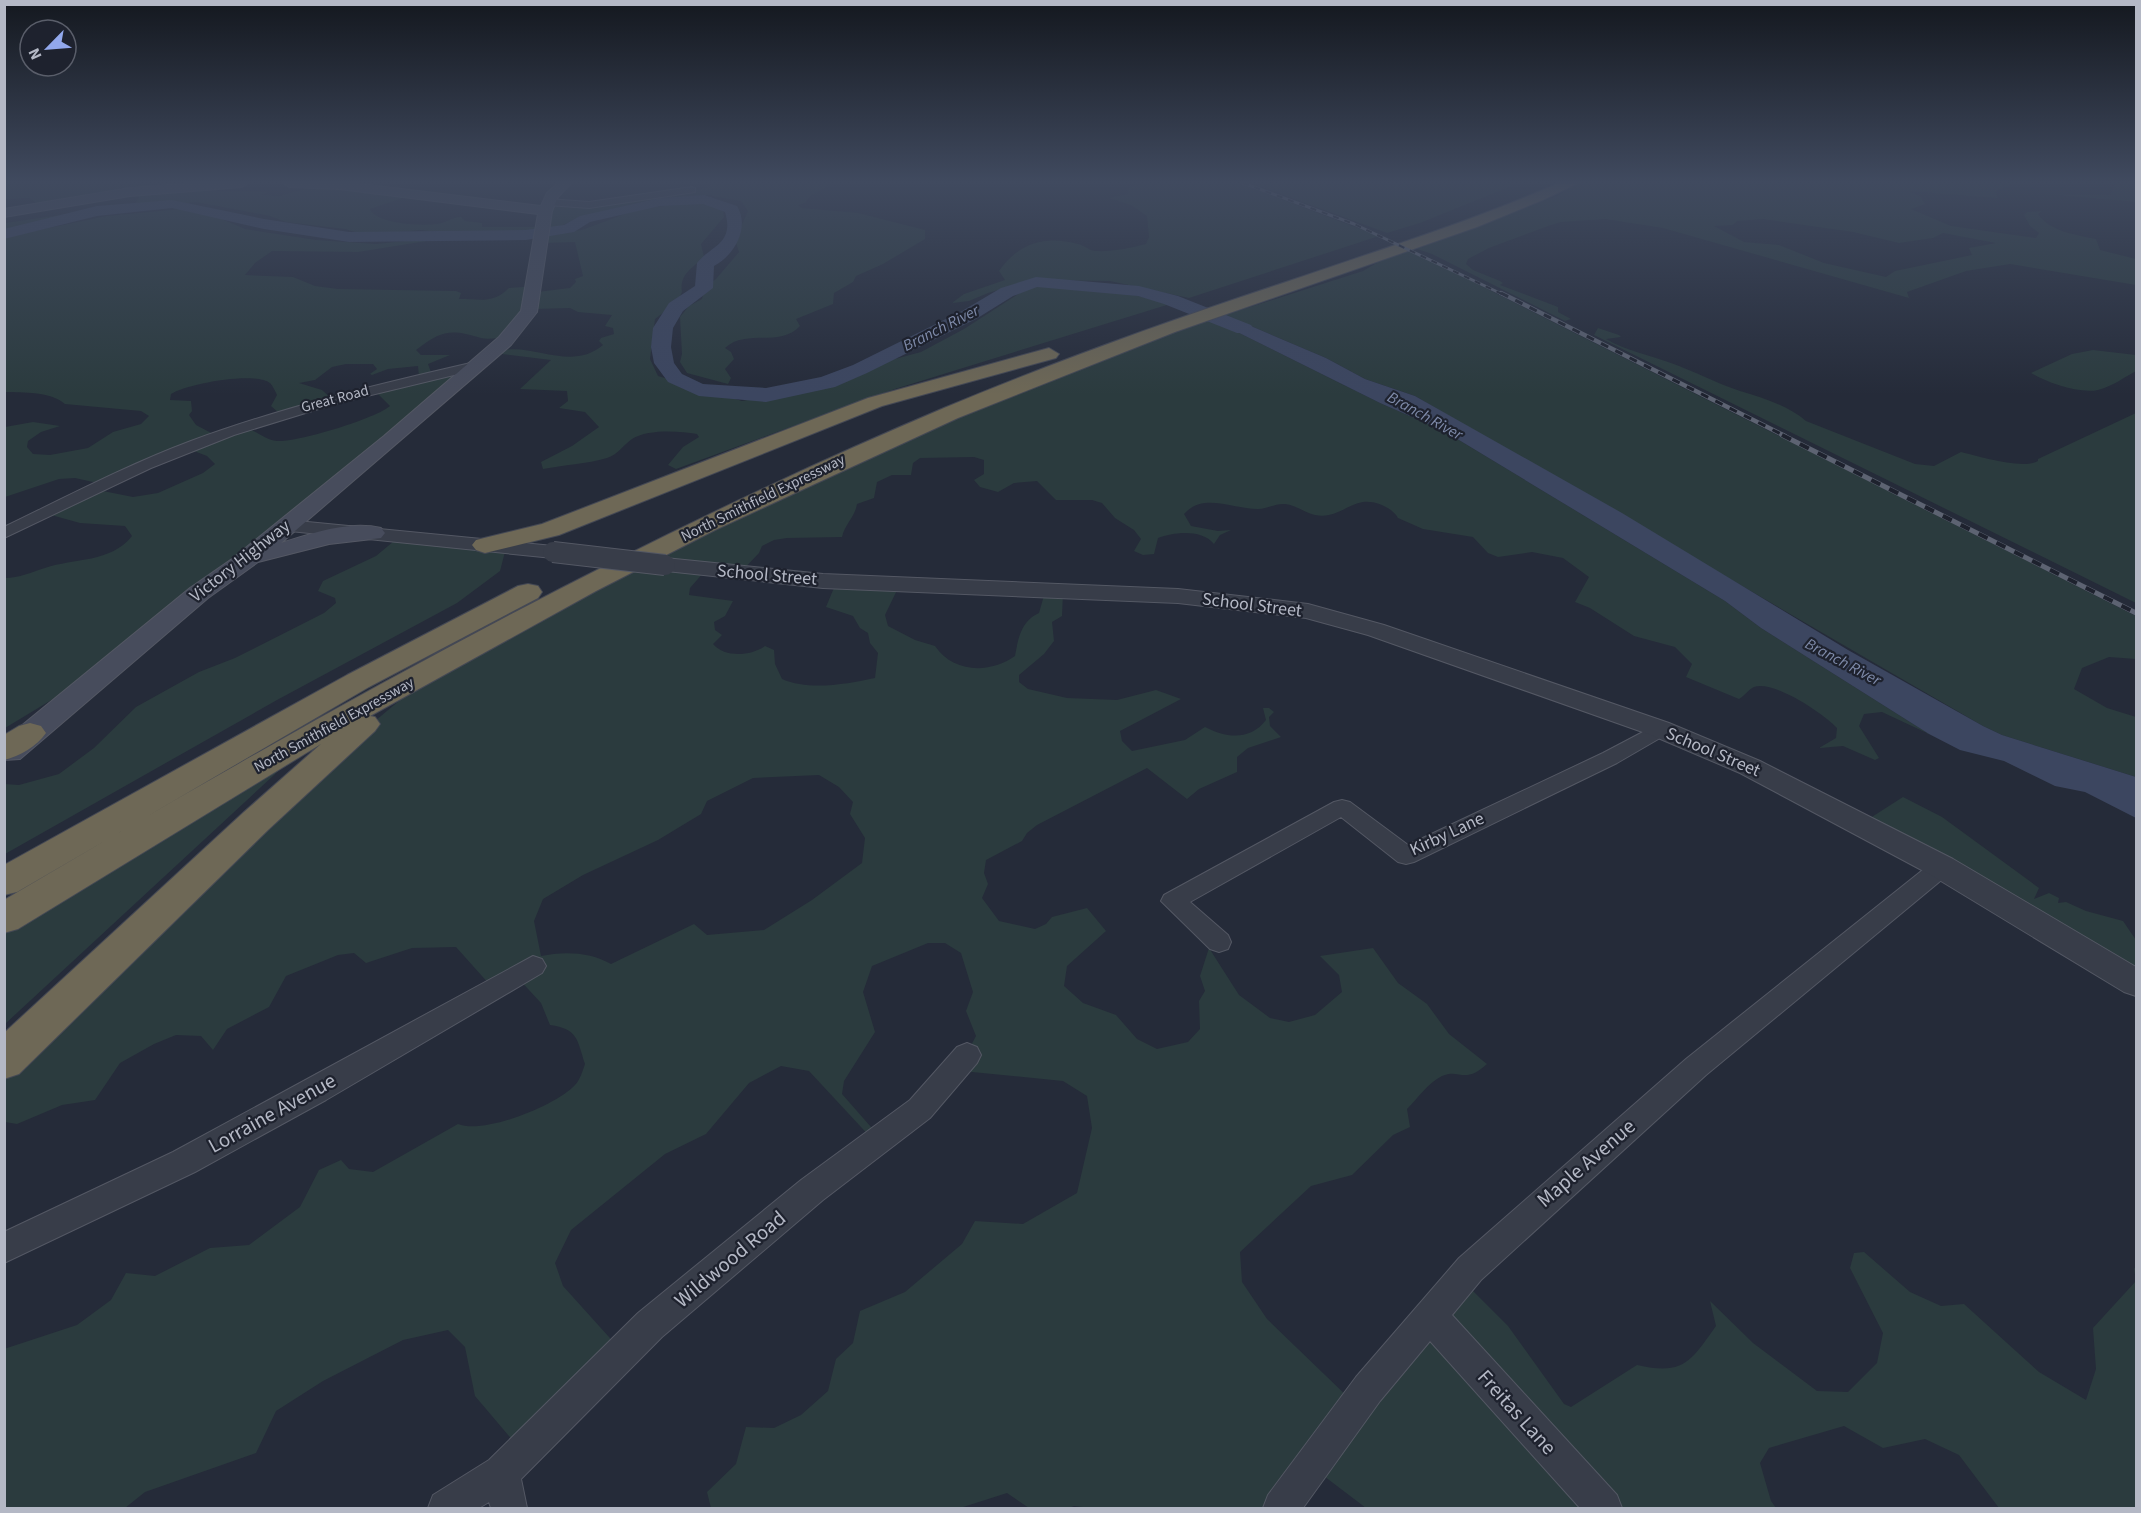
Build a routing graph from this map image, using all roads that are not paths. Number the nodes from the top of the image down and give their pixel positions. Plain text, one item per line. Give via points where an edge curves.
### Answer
1 (538, 254) edge
2 (1357, 254) edge
3 (1378, 254) edge
4 (1219, 303) junction
5 (1177, 318) junction
6 (1071, 349) junction
7 (475, 366) junction
8 (287, 526) junction
9 (4, 533) edge
10 (373, 533) junction
11 (485, 545) junction
12 (241, 564) junction
13 (498, 633) junction
14 (1660, 729) junction
15 (17, 742) edge
16 (4, 756) edge
17 (1942, 867) junction
18 (4, 882) edge
19 (4, 919) edge
20 (1219, 942) dead end
21 (533, 966) dead end
22 (2136, 983) edge
23 (967, 1055) dead end
24 (4, 1061) edge
25 (4, 1248) edge
26 (1430, 1316) junction
27 (502, 1473) junction
28 (446, 1509) edge
29 (509, 1509) edge
30 (1281, 1509) edge
31 (1604, 1509) edge

1 - 7 main road, Great Road via 529,312 505,342
2 - 4 highway, North Smithfield Expressway
3 - 4 highway, North Smithfield Expressway
4 - 5 highway, North Smithfield Expressway
5 - 6 highway, North Smithfield Expressway
5 - 13 highway, North Smithfield Expressway via 834,464 648,554
6 - 11 highway via 875,402 550,530
6 - 18 highway, North Smithfield Expressway via 871,429 647,531 358,681
7 - 8 main road, Victory Highway
7 - 9 street, Great Road via 364,391 240,428 149,463
8 - 10 street, School Street
8 - 12 main road, Victory Highway
10 - 11 street, School Street
10 - 12 main road via 295,544
11 - 14 street, School Street, bridge via 823,581 1178,596 1308,611 1394,636
12 - 15 main road, Victory Highway via 199,593
13 - 19 highway, North Smithfield Expressway via 245,775
13 - 24 highway via 421,682 337,746
14 - 17 street, School Street via 1750,767
14 - 20 street, Kirby Lane via 1610,758 1406,856 1342,807 1173,901
15 - 16 main road, Victory Highway
17 - 22 street, School Street
17 - 26 street, Maple Avenue via 1687,1075 1508,1232
21 - 25 street, Lorraine Avenue via 184,1162
23 - 27 street, Wildwood Road via 920,1109 812,1191 650,1325
26 - 30 street, Maple Avenue via 1368,1389
26 - 31 street, Freitas Lane
27 - 28 street, Wildwood Road
27 - 29 street

